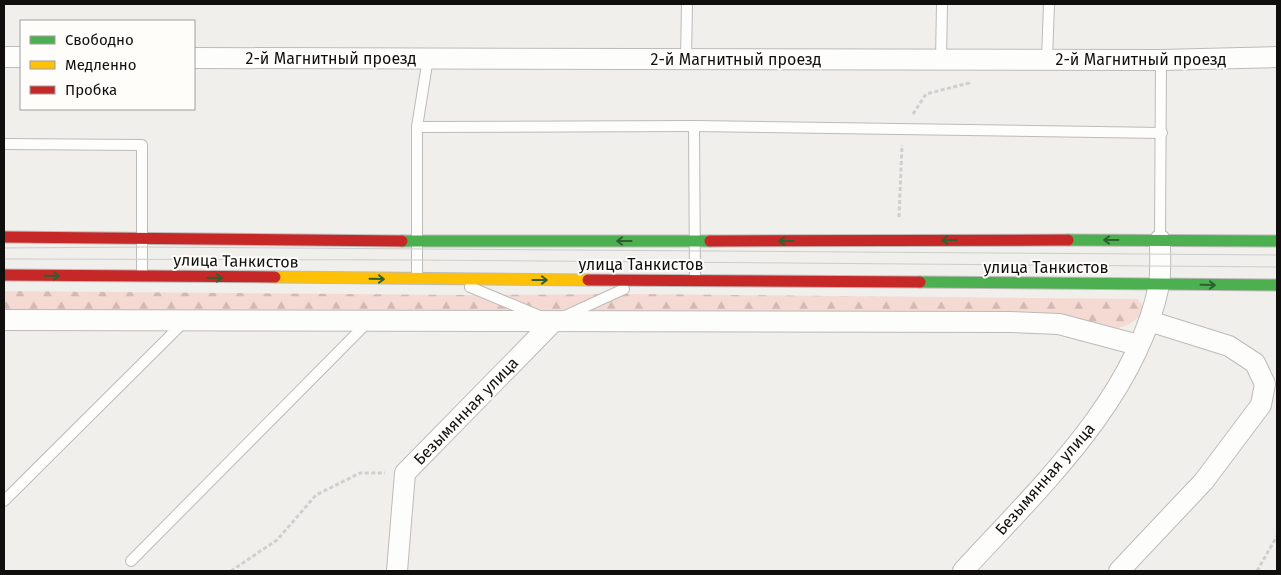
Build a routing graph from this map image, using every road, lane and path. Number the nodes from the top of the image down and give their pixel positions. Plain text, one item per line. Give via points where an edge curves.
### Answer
1 (687, 4) edge
2 (942, 4) edge
3 (1049, 4) edge
4 (4, 57) edge
5 (20, 57) edge
6 (1277, 57) edge
7 (195, 58) edge
8 (428, 58) junction
9 (686, 59) junction
10 (941, 59) junction
11 (1048, 59) junction
12 (969, 60) junction
13 (1161, 60) junction
14 (926, 94) dead end
15 (694, 126) junction
16 (417, 127) junction
17 (902, 129) junction
18 (1162, 132) junction
19 (4, 144) edge
20 (900, 217) dead end
21 (4, 237) edge
22 (143, 238) junction
23 (1160, 240) junction
24 (417, 241) junction
25 (695, 241) junction
26 (1277, 242) edge
27 (4, 275) edge
28 (142, 277) junction
29 (417, 280) junction
30 (453, 280) junction
31 (642, 280) junction
32 (695, 280) junction
33 (1159, 284) junction
34 (1277, 285) edge
35 (4, 320) edge
36 (185, 320) junction
37 (370, 320) junction
38 (1149, 321) junction
39 (553, 322) junction
40 (1138, 345) junction
41 (405, 473) junction
42 (4, 501) edge
43 (1277, 536) edge
44 (131, 561) dead end
45 (231, 571) edge
46 (397, 571) edge
47 (963, 571) edge
48 (1119, 571) edge
49 (1257, 571) edge

1 - 9 lane
2 - 10 lane
3 - 11 lane
4 - 5 street
6 - 13 street, 2-й Магнитный проезд
7 - 8 street, 2-й Магнитный проезд
8 - 9 street, 2-й Магнитный проезд
8 - 16 lane
9 - 10 street, 2-й Магнитный проезд
10 - 12 street, 2-й Магнитный проезд
11 - 12 street, 2-й Магнитный проезд
11 - 13 street, 2-й Магнитный проезд
12 - 14 path via 969,84
13 - 18 lane
15 - 16 lane
15 - 17 lane
15 - 25 lane
16 - 24 lane
17 - 18 lane
17 - 20 path
18 - 23 lane
19 - 22 lane via 142,145
21 - 22 main road, улица Танкистов
22 - 24 main road, улица Танкистов
22 - 28 lane
23 -> 25 main road, улица Танкистов
23 - 26 main road, улица Танкистов
23 - 33 street, Безымянная улица
25 -> 24 main road, улица Танкистов
24 - 29 lane
25 - 32 lane
27 -> 28 main road, улица Танкистов
28 -> 29 main road, улица Танкистов
29 - 30 main road, улица Танкистов
30 -> 31 main road, улица Танкистов
30 - 39 lane
31 - 32 main road, улица Танкистов
31 - 39 lane
32 - 33 main road, улица Танкистов
33 -> 34 main road, улица Танкистов
33 - 38 street, Безымянная улица
35 - 36 street
36 - 37 street
36 - 42 lane
37 - 39 street
37 - 44 lane
38 - 40 street, Безымянная улица
38 - 48 street via 1229,346 1256,362 1265,384 1261,405 1204,481
39 - 40 street via 1010,322 1059,324
39 - 41 street, Безымянная улица
40 - 47 street, Безымянная улица via 1124,378 1081,441
41 - 45 path via 360,473 316,496 278,540
41 - 46 street, Безымянная улица
43 - 49 path

